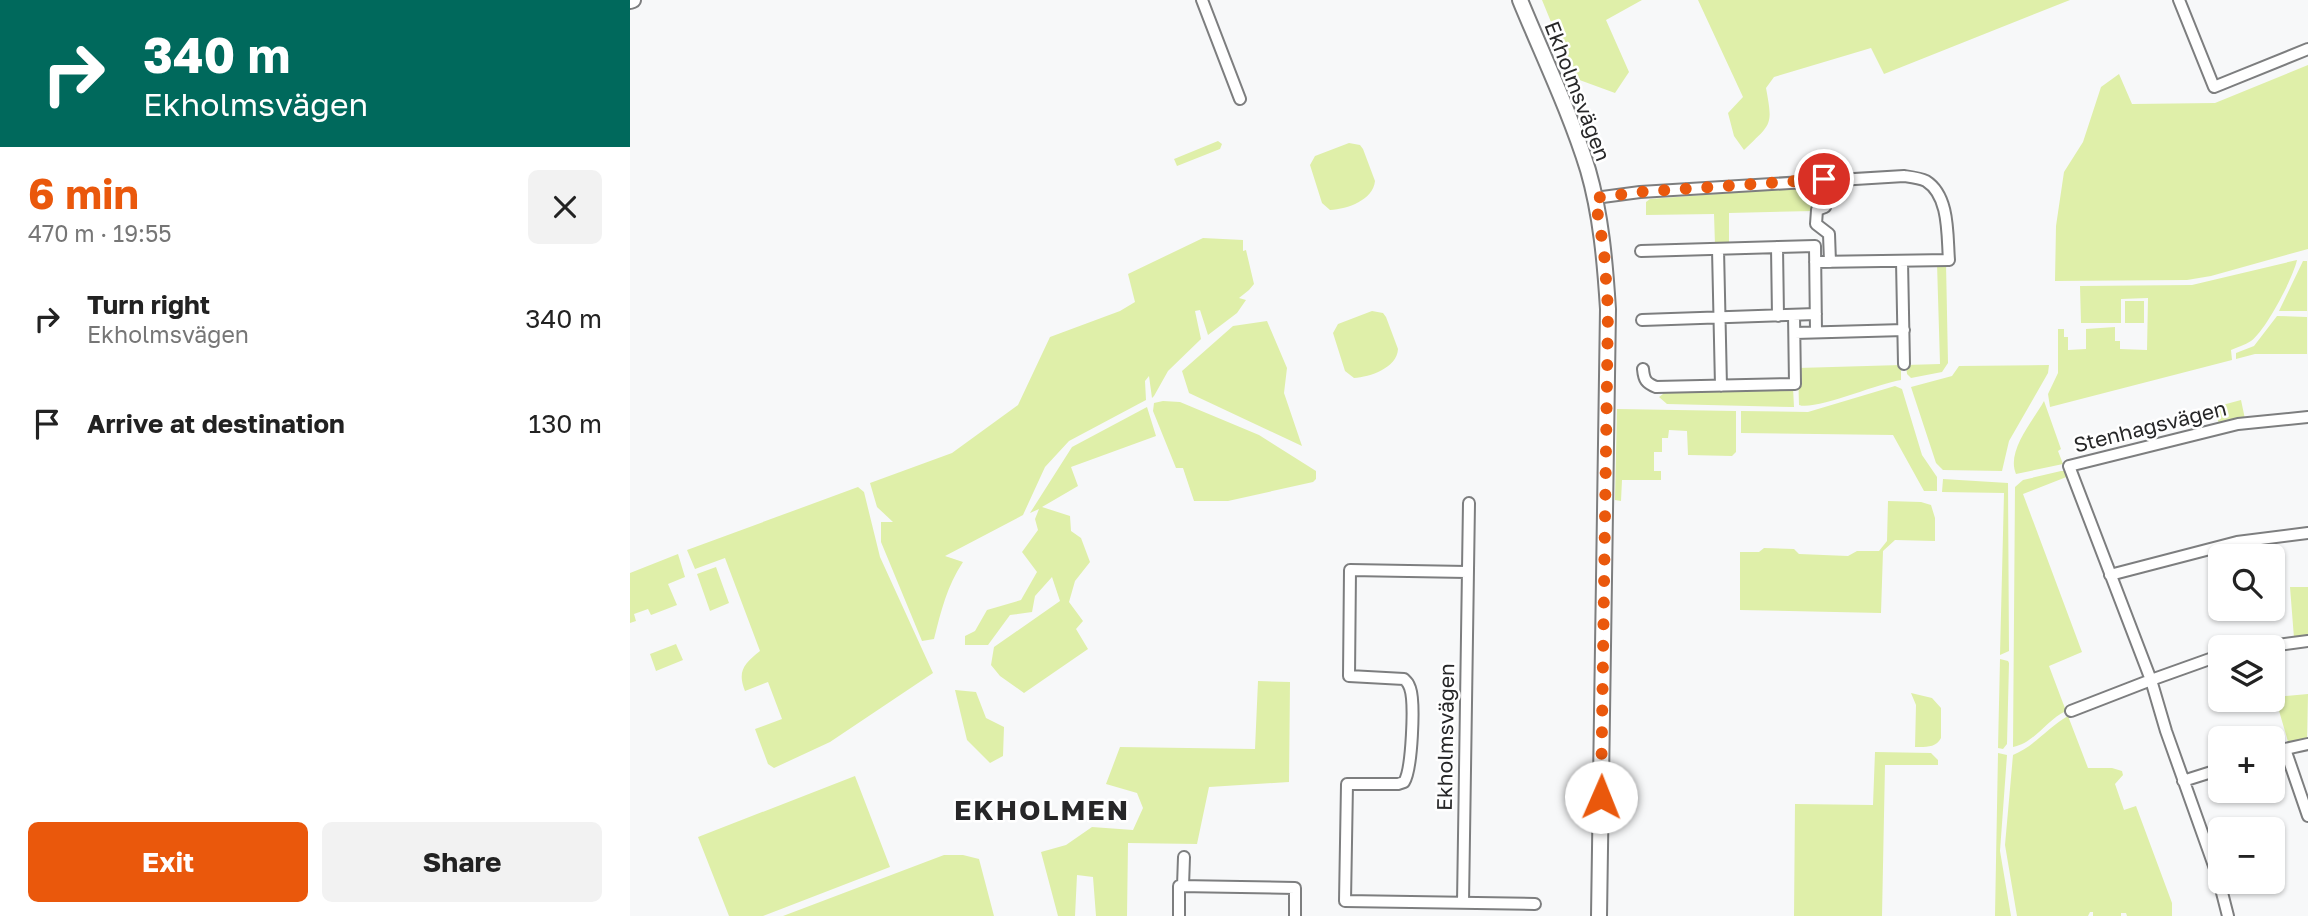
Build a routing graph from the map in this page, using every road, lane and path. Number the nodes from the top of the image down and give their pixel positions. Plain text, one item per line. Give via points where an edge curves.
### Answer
1 (1202, 0) edge
2 (1520, 0) edge
3 (2179, 0) edge
4 (2308, 49) edge
5 (1240, 99) dead end
6 (1595, 198) junction
7 (1825, 206) dead end
8 (1777, 247) junction
9 (1718, 249) junction
10 (1641, 251) dead end
11 (1902, 261) junction
12 (1815, 262) junction
13 (1830, 262) junction
14 (1816, 314) junction
15 (1794, 315) junction
16 (1778, 316) junction
17 (1720, 317) junction
18 (1642, 320) dead end
19 (1904, 330) junction
20 (1816, 332) junction
21 (1795, 333) junction
22 (1904, 365) dead end
23 (1643, 369) dead end
24 (1721, 386) junction
25 (2308, 416) edge
26 (1469, 503) dead end
27 (2308, 533) edge
28 (1467, 572) junction
29 (2110, 575) junction
30 (2308, 641) edge
31 (2285, 644) edge
32 (2208, 660) edge
33 (2151, 680) junction
34 (2071, 711) dead end
35 (2308, 744) edge
36 (2285, 749) joint
37 (2208, 773) edge
38 (2183, 781) junction
39 (2308, 816) edge
40 (1184, 857) dead end
41 (1183, 886) junction
42 (1463, 903) junction
43 (1535, 904) dead end
44 (1179, 916) edge
45 (1295, 916) edge
46 (1599, 916) edge
47 (2228, 916) edge

1 - 5 street
2 - 6 street, Ekholmsvägen via 1570,119
3 - 4 street via 2214,87
6 - 11 street via 1904,176 1924,180 1938,192 1949,260
6 - 46 street, Ekholmsvägen via 1608,309
7 - 13 street via 1818,210 1816,224 1829,234
8 - 9 street
8 - 12 street via 1815,246
8 - 16 street
9 - 10 street
9 - 17 street
11 - 13 street
11 - 19 street
12 - 13 street
12 - 14 street
14 - 15 street
14 - 20 street
15 - 16 street
15 - 21 street
16 - 17 street
17 - 18 street
17 - 24 street
19 - 20 street
19 - 22 street
20 - 21 street
21 - 24 street via 1795,384
23 - 24 street via 1644,379 1656,387
25 - 29 street, Stenhagsvägen via 2238,424 2069,466
26 - 28 street, Ekholmsvägen
27 - 29 street via 2237,542
28 - 42 street, Ekholmsvägen
28 - 42 street, Ekholmsvägen via 1350,570 1349,676 1404,679 1411,691 1411,732 1410,766 1404,782 1347,784 1345,901
29 - 33 street
30 - 31 street
32 - 33 street
33 - 34 street
33 - 38 street
35 - 36 street
36 - 39 street
37 - 38 street
38 - 47 street
40 - 41 street
41 - 44 street via 1179,886
41 - 45 street via 1295,888
42 - 43 street, Ekholmsvägen

